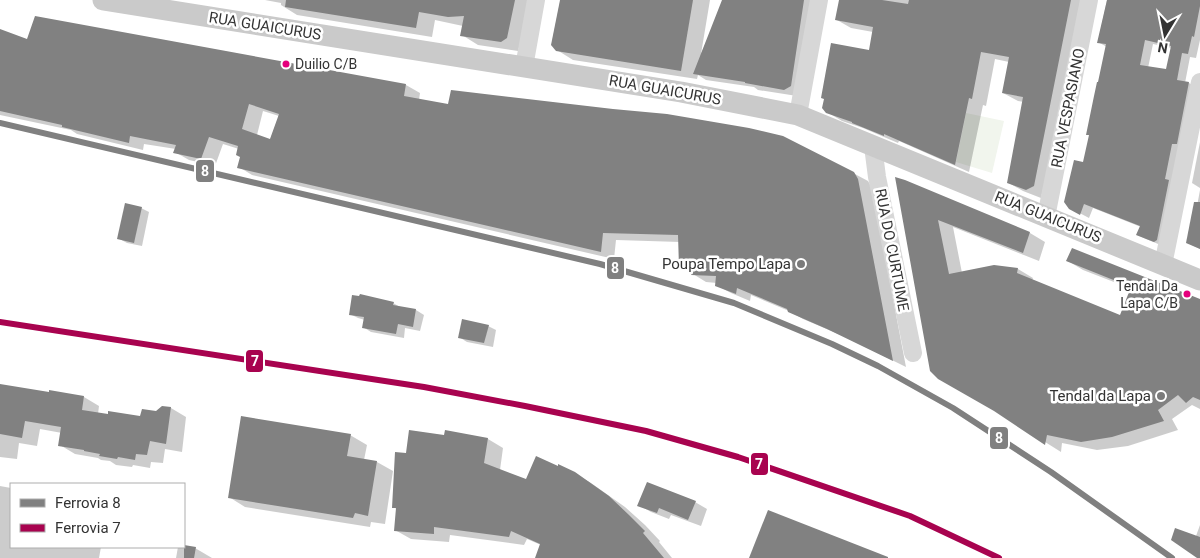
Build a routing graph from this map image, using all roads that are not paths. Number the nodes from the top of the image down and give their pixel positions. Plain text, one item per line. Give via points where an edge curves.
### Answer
1 (102, 0) edge
2 (536, 0) edge
3 (819, 0) edge
4 (1090, 0) edge
5 (524, 67) junction
6 (1200, 82) edge
7 (798, 115) junction
8 (873, 146) junction
9 (1046, 217) junction
10 (1163, 264) junction
11 (1200, 280) edge
12 (913, 353) dead end

1 - 5 main road, RUA GUAICURUS
2 - 5 street
3 - 7 street
4 - 9 street, RUA VESPASIANO
5 - 7 main road, RUA GUAICURUS
6 - 10 street
7 - 8 main road, RUA GUAICURUS
8 - 9 main road, RUA GUAICURUS
8 - 12 street, RUA DO CURTUME
9 - 10 main road, RUA GUAICURUS
10 - 11 main road, RUA GUAICURUS

